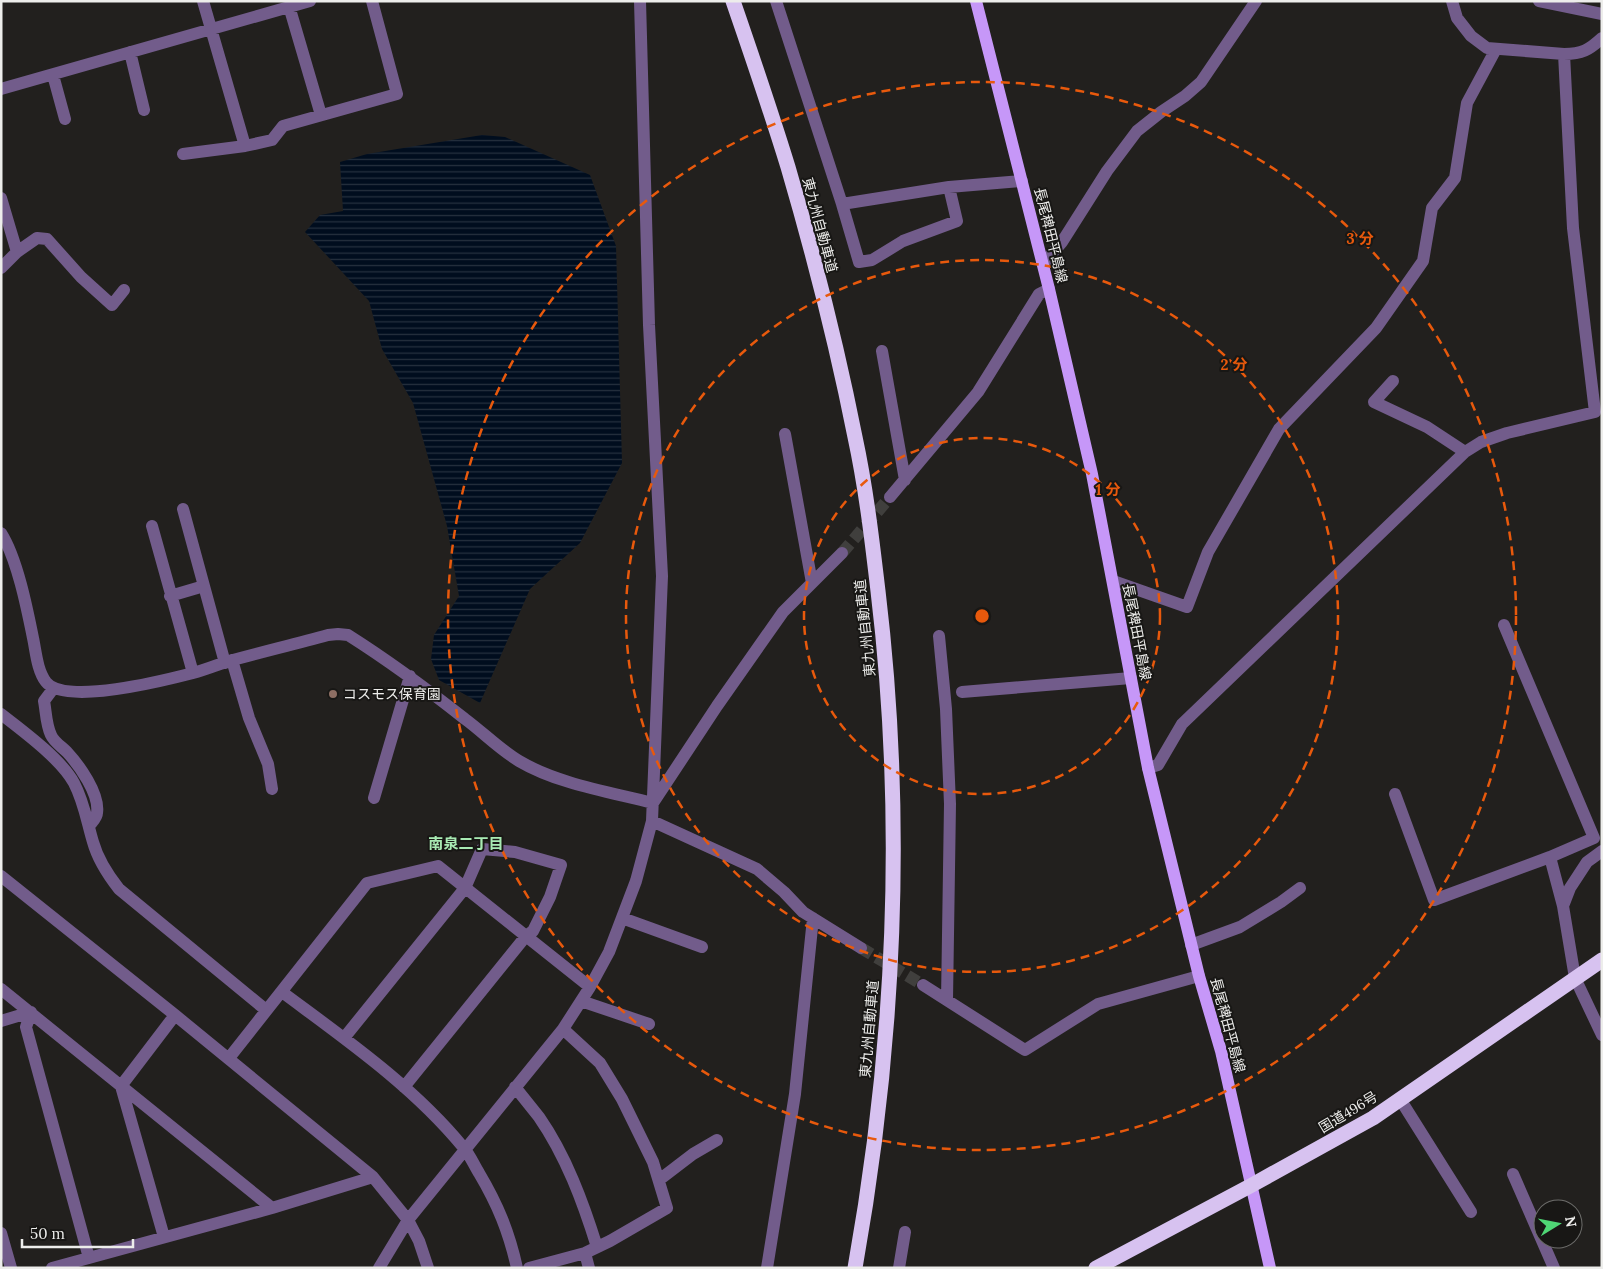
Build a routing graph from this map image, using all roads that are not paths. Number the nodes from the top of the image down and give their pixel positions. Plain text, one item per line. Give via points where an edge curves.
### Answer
1 (203, 1) edge
2 (310, 1) edge
3 (372, 1) edge
4 (640, 1) edge
5 (733, 1) edge
6 (776, 1) edge
7 (976, 1) edge
8 (1256, 1) edge
9 (1452, 1) edge
10 (1539, 1) edge
11 (289, 6) junction
12 (1602, 14) edge
13 (211, 29) junction
14 (1602, 38) edge
15 (1496, 49) junction
16 (130, 52) junction
17 (1564, 54) junction
18 (53, 75) junction
19 (1, 90) edge
20 (144, 110) dead end
21 (321, 115) junction
22 (65, 119) dead end
23 (245, 146) junction
24 (183, 154) dead end
25 (1022, 181) junction
26 (949, 187) junction
27 (1, 198) edge
28 (842, 204) junction
29 (16, 252) junction
30 (1043, 264) junction
31 (1, 268) edge
32 (124, 290) dead end
33 (1049, 290) junction
34 (882, 351) dead end
35 (1393, 381) dead end
36 (1598, 412) edge
37 (784, 434) dead end
38 (1465, 452) junction
39 (905, 480) junction
40 (890, 497) tunnel mouth
41 (183, 509) dead end
42 (152, 526) dead end
43 (1, 533) edge
44 (842, 553) tunnel mouth
45 (1113, 582) junction
46 (812, 583) junction
47 (204, 586) junction
48 (170, 596) junction
49 (1504, 625) dead end
50 (939, 636) dead end
51 (228, 662) junction
52 (192, 673) junction
53 (410, 676) junction
54 (1131, 678) junction
55 (52, 689) junction
56 (962, 692) dead end
57 (1, 714) edge
58 (1148, 768) junction
59 (272, 789) dead end
60 (1395, 794) dead end
61 (374, 798) dead end
62 (653, 802) junction
63 (652, 822) junction
64 (89, 826) junction
65 (1602, 851) edge
66 (1550, 857) junction
67 (1, 876) edge
68 (465, 888) junction
69 (1300, 888) dead end
70 (1563, 906) junction
71 (622, 918) junction
72 (813, 918) junction
73 (526, 936) junction
74 (1191, 945) junction
75 (702, 947) dead end
76 (860, 948) tunnel mouth
77 (1602, 960) edge
78 (1199, 976) junction
79 (1575, 978) junction
80 (923, 985) tunnel mouth
81 (590, 988) junction
82 (1, 989) edge
83 (282, 992) junction
84 (947, 1000) junction
85 (581, 1001) junction
86 (266, 1010) junction
87 (31, 1012) junction
88 (175, 1015) junction
89 (1, 1021) edge
90 (649, 1024) dead end
91 (563, 1029) junction
92 (1602, 1035) edge
93 (344, 1038) junction
94 (229, 1058) junction
95 (121, 1086) junction
96 (404, 1087) junction
97 (515, 1087) junction
98 (1400, 1099) junction
99 (717, 1140) dead end
100 (465, 1149) junction
101 (1514, 1174) dead end
102 (373, 1177) junction
103 (659, 1180) junction
104 (1252, 1185) junction
105 (272, 1208) junction
106 (1471, 1212) dead end
107 (408, 1220) junction
108 (905, 1232) dead end
109 (1, 1233) edge
110 (164, 1237) junction
111 (597, 1247) junction
112 (585, 1253) junction
113 (89, 1258) junction
114 (11, 1268) edge
115 (52, 1268) edge
116 (379, 1268) edge
117 (428, 1268) edge
118 (517, 1268) edge
119 (529, 1268) edge
120 (589, 1268) edge
121 (767, 1268) edge
122 (855, 1268) edge
123 (898, 1268) edge
124 (1096, 1268) edge
125 (1270, 1268) edge
126 (1554, 1268) edge

1 - 13 street
2 - 11 street
3 - 21 street via 397,94
4 - 62 street via 649,325 662,576
5 - 122 highway, 東九州自動車道 via 787,166 826,305 856,440 883,633 891,730 892,918 886,1035
6 - 28 street
7 - 25 main road, 長尾稗田平島線
8 - 30 street via 1201,82 1137,131 1062,242
9 - 15 street via 1457,18 1471,36 1487,48
10 - 12 street
11 - 13 street
11 - 21 street
13 - 16 street
13 - 23 street
14 - 17 street via 1588,50
15 - 17 street
15 - 45 street via 1467,104 1454,178 1432,208 1423,261 1376,328 1279,429 1208,552 1187,607
16 - 18 street
16 - 20 street
17 - 36 street via 1572,228
18 - 19 street
18 - 22 street
21 - 23 street via 283,126 272,140
23 - 24 street
25 - 26 street
25 - 30 main road, 長尾稗田平島線
26 - 28 street
26 - 28 street via 957,222 904,241 872,260 859,262
27 - 29 street
29 - 31 street
29 - 32 street via 37,238 47,239 80,277 112,305
30 - 33 main road, 長尾稗田平島線
33 - 39 street via 1039,294 978,392
33 - 45 main road, 長尾稗田平島線 via 1092,474
34 - 39 street
35 - 38 street via 1374,402 1427,427
36 - 38 street via 1507,433 1480,442
37 - 46 street
38 - 58 street via 1182,724 1158,765
39 - 40 street
41 - 47 street
42 - 48 street
43 - 55 street via 9,546 40,671
44 - 46 street
45 - 54 main road, 長尾稗田平島線
46 - 62 street via 783,612
47 - 48 street
47 - 51 street
48 - 52 street
49 - 66 street via 1594,838
50 - 84 street via 950,804
51 - 52 street
51 - 53 street via 338,634 348,635
51 - 59 street via 268,764
52 - 55 street via 94,692
53 - 61 street
53 - 62 street via 520,762 557,778
54 - 56 street
54 - 58 main road, 長尾稗田平島線
55 - 64 street via 44,700 49,732 90,785 97,815
57 - 64 street via 54,760 73,782
58 - 74 main road, 長尾稗田平島線
60 - 66 street via 1434,900
62 - 63 street
63 - 71 street
63 - 72 street via 757,869
64 - 86 street via 98,857 119,890
65 - 70 street via 1587,862
66 - 70 street
67 - 88 street
68 - 73 street
68 - 73 street via 482,849 515,852 561,865 538,923
68 - 83 street via 438,866 367,883
68 - 93 street
69 - 74 street via 1240,927
70 - 79 street
71 - 75 street
71 - 81 street
72 - 76 street
72 - 121 street via 795,1094
73 - 81 street
73 - 96 street
74 - 78 main road, 長尾稗田平島線
77 - 79 highway, 国道496号
78 - 84 street via 1098,1004 1025,1050
78 - 104 main road, 長尾稗田平島線 via 1221,1050
79 - 92 street
79 - 98 highway, 国道496号
80 - 84 street
81 - 85 street
82 - 87 street
83 - 86 street
83 - 93 street
85 - 90 street
85 - 91 street
86 - 94 street
87 - 89 street
87 - 95 street
87 - 113 street via 26,1027
88 - 94 street
88 - 95 street
91 - 97 street
91 - 103 street via 600,1064 638,1130
93 - 96 street
94 - 102 street
95 - 105 street
95 - 110 street
96 - 100 street
97 - 100 street
97 - 111 street via 551,1137 570,1174
98 - 104 highway, 国道496号 via 1373,1118
98 - 106 street
99 - 103 street
100 - 107 street
100 - 118 street via 500,1209
101 - 126 street
102 - 105 street
102 - 107 street
103 - 111 street via 667,1208
104 - 124 highway, 国道496号
104 - 125 main road, 長尾稗田平島線
105 - 110 street
107 - 116 street
107 - 117 street
108 - 123 street
109 - 114 street
110 - 113 street
111 - 112 street
112 - 119 street
112 - 120 street
113 - 115 street

